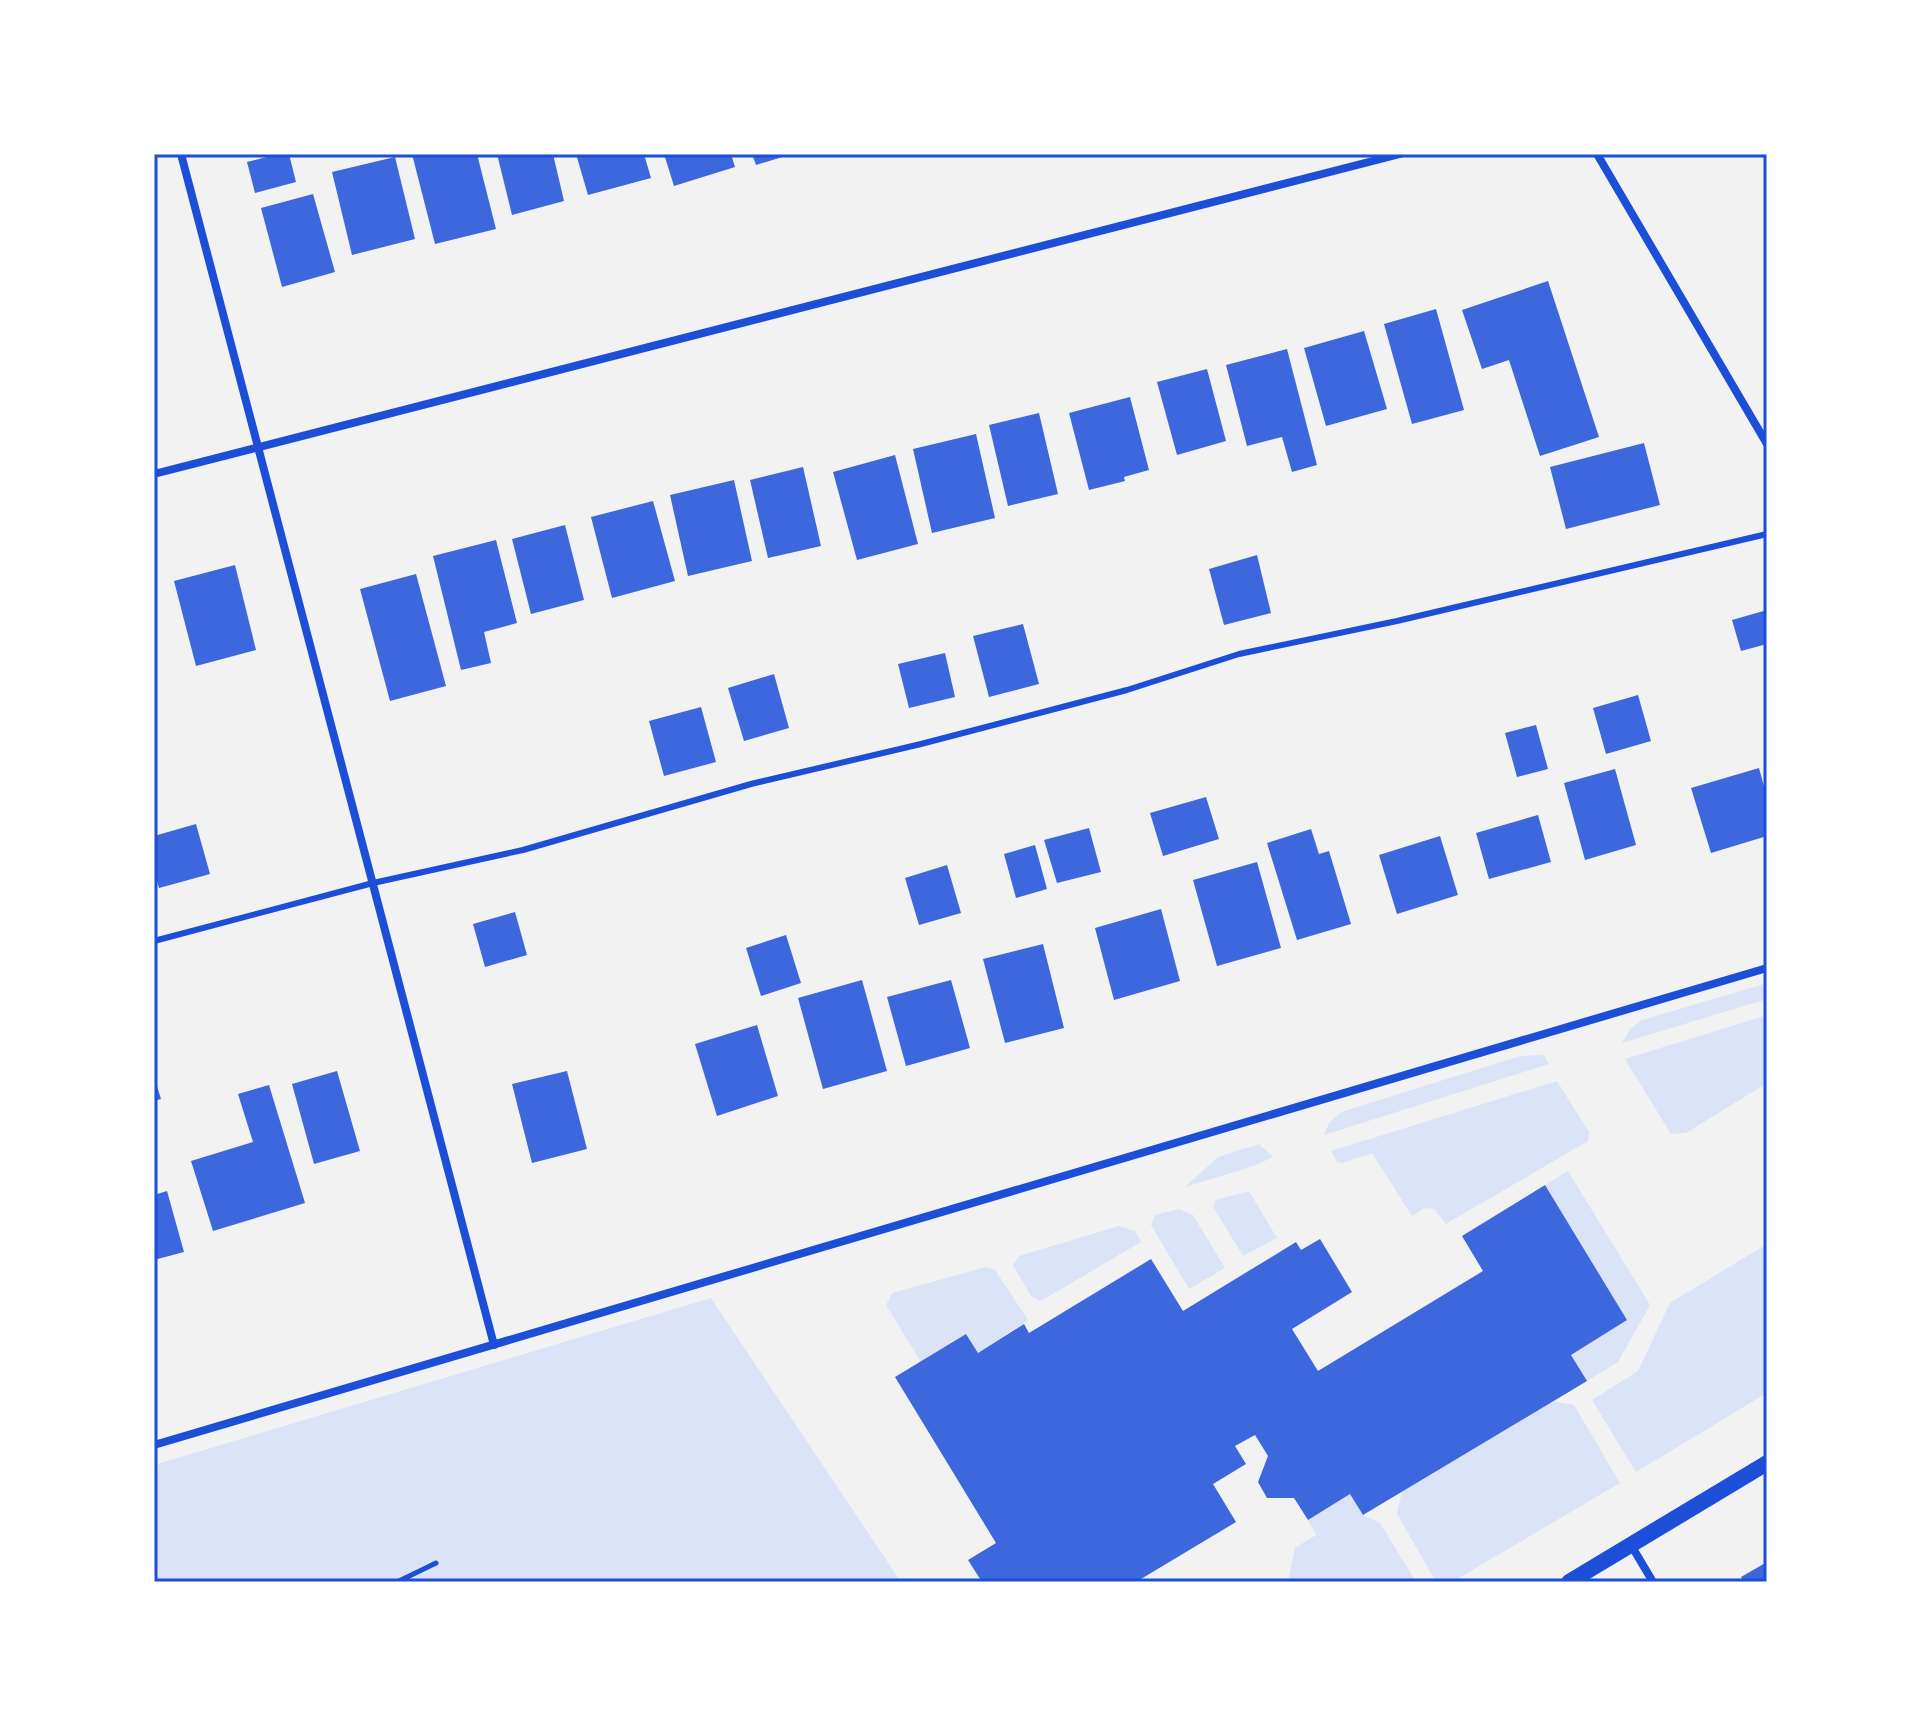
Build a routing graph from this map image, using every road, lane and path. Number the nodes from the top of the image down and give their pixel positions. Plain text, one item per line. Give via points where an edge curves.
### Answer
1 (181, 154) edge
2 (1400, 154) edge
3 (1597, 154) edge
4 (1767, 444) edge
5 (259, 447) junction
6 (154, 474) edge
7 (1767, 534) edge
8 (373, 883) junction
9 (154, 941) edge
10 (1767, 968) edge
11 (494, 1345) junction
12 (154, 1445) edge
13 (1767, 1463) edge
14 (1631, 1545) junction
15 (436, 1563) dead end
16 (397, 1582) edge
17 (1569, 1582) edge
18 (1653, 1582) edge

1 - 5 street
2 - 5 street
3 - 4 street
5 - 6 street
5 - 8 street
7 - 8 lane via 1239,654 1127,690 751,784 523,850
8 - 9 lane
8 - 11 street
10 - 11 street
11 - 12 street
13 - 14 main road
14 - 17 main road
14 - 18 street
15 - 16 path

